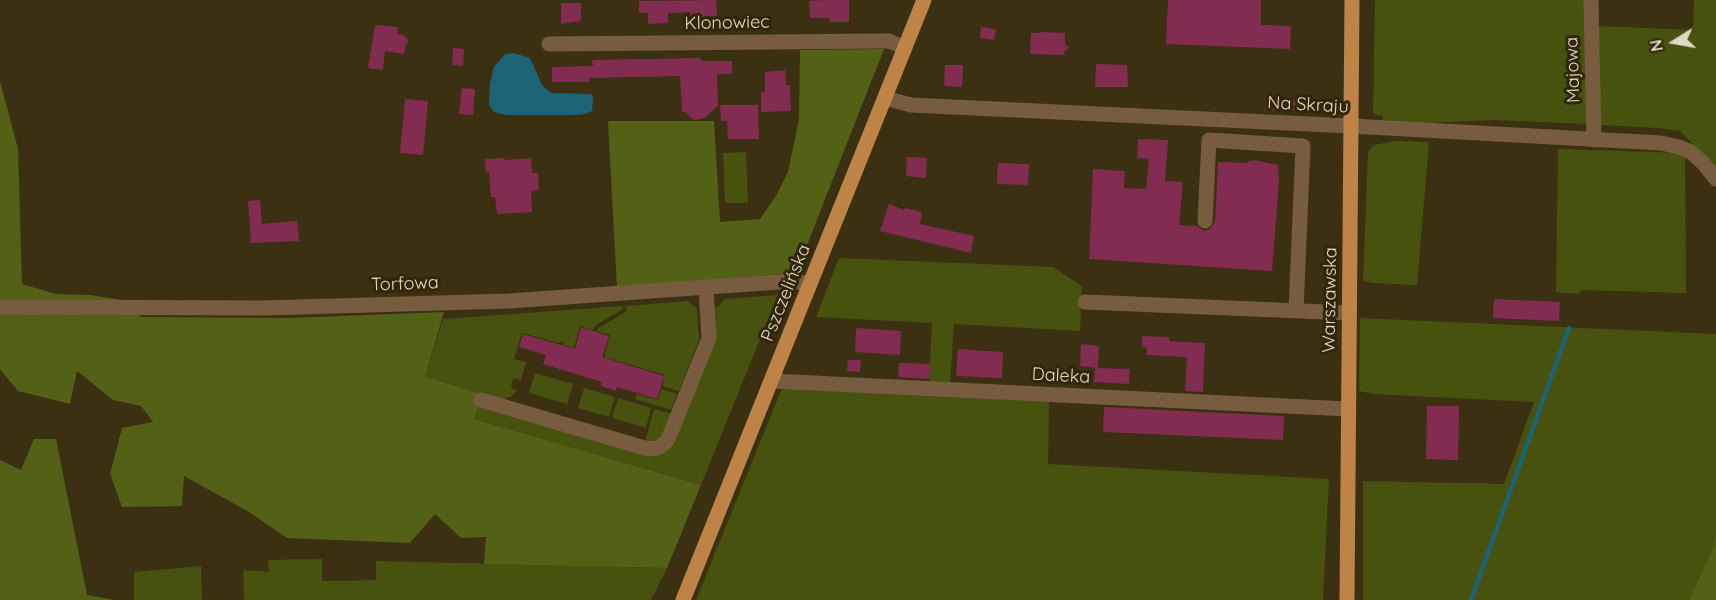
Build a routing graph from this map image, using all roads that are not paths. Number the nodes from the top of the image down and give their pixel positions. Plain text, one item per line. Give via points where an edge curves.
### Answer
1 (924, 0) edge
2 (1352, 0) edge
3 (1591, 0) edge
4 (549, 44) dead end
5 (905, 48) junction
6 (885, 98) junction
7 (1351, 126) junction
8 (1594, 140) junction
9 (1716, 179) edge
10 (1205, 221) dead end
11 (810, 284) junction
12 (706, 288) junction
13 (1084, 302) dead end
14 (0, 307) edge
15 (1296, 311) junction
16 (1349, 313) junction
17 (772, 381) junction
18 (482, 400) dead end
19 (1348, 409) junction
20 (683, 600) edge
21 (1347, 600) edge

1 - 5 main road, Pszczelińska
2 - 7 main road, Warszawska
3 - 8 street, Majowa
4 - 5 street, Klonowiec via 887,41
5 - 6 main road, Pszczelińska
6 - 7 street, Na Skraju via 912,105
6 - 11 main road, Pszczelińska
7 - 8 street, Na Skraju
7 - 16 main road, Warszawska
8 - 9 street, Na Skraju via 1679,147 1691,152
10 - 15 street via 1209,140 1304,146
11 - 12 street, Torfowa via 793,281
11 - 17 main road, Pszczelińska
12 - 14 street, Torfowa via 509,300 263,308
12 - 18 street via 709,338 669,437 658,448 648,449
13 - 15 street
15 - 16 street
16 - 19 main road, Warszawska
17 - 19 street, Daleka
17 - 20 main road, Pszczelińska
19 - 21 main road, Warszawska

